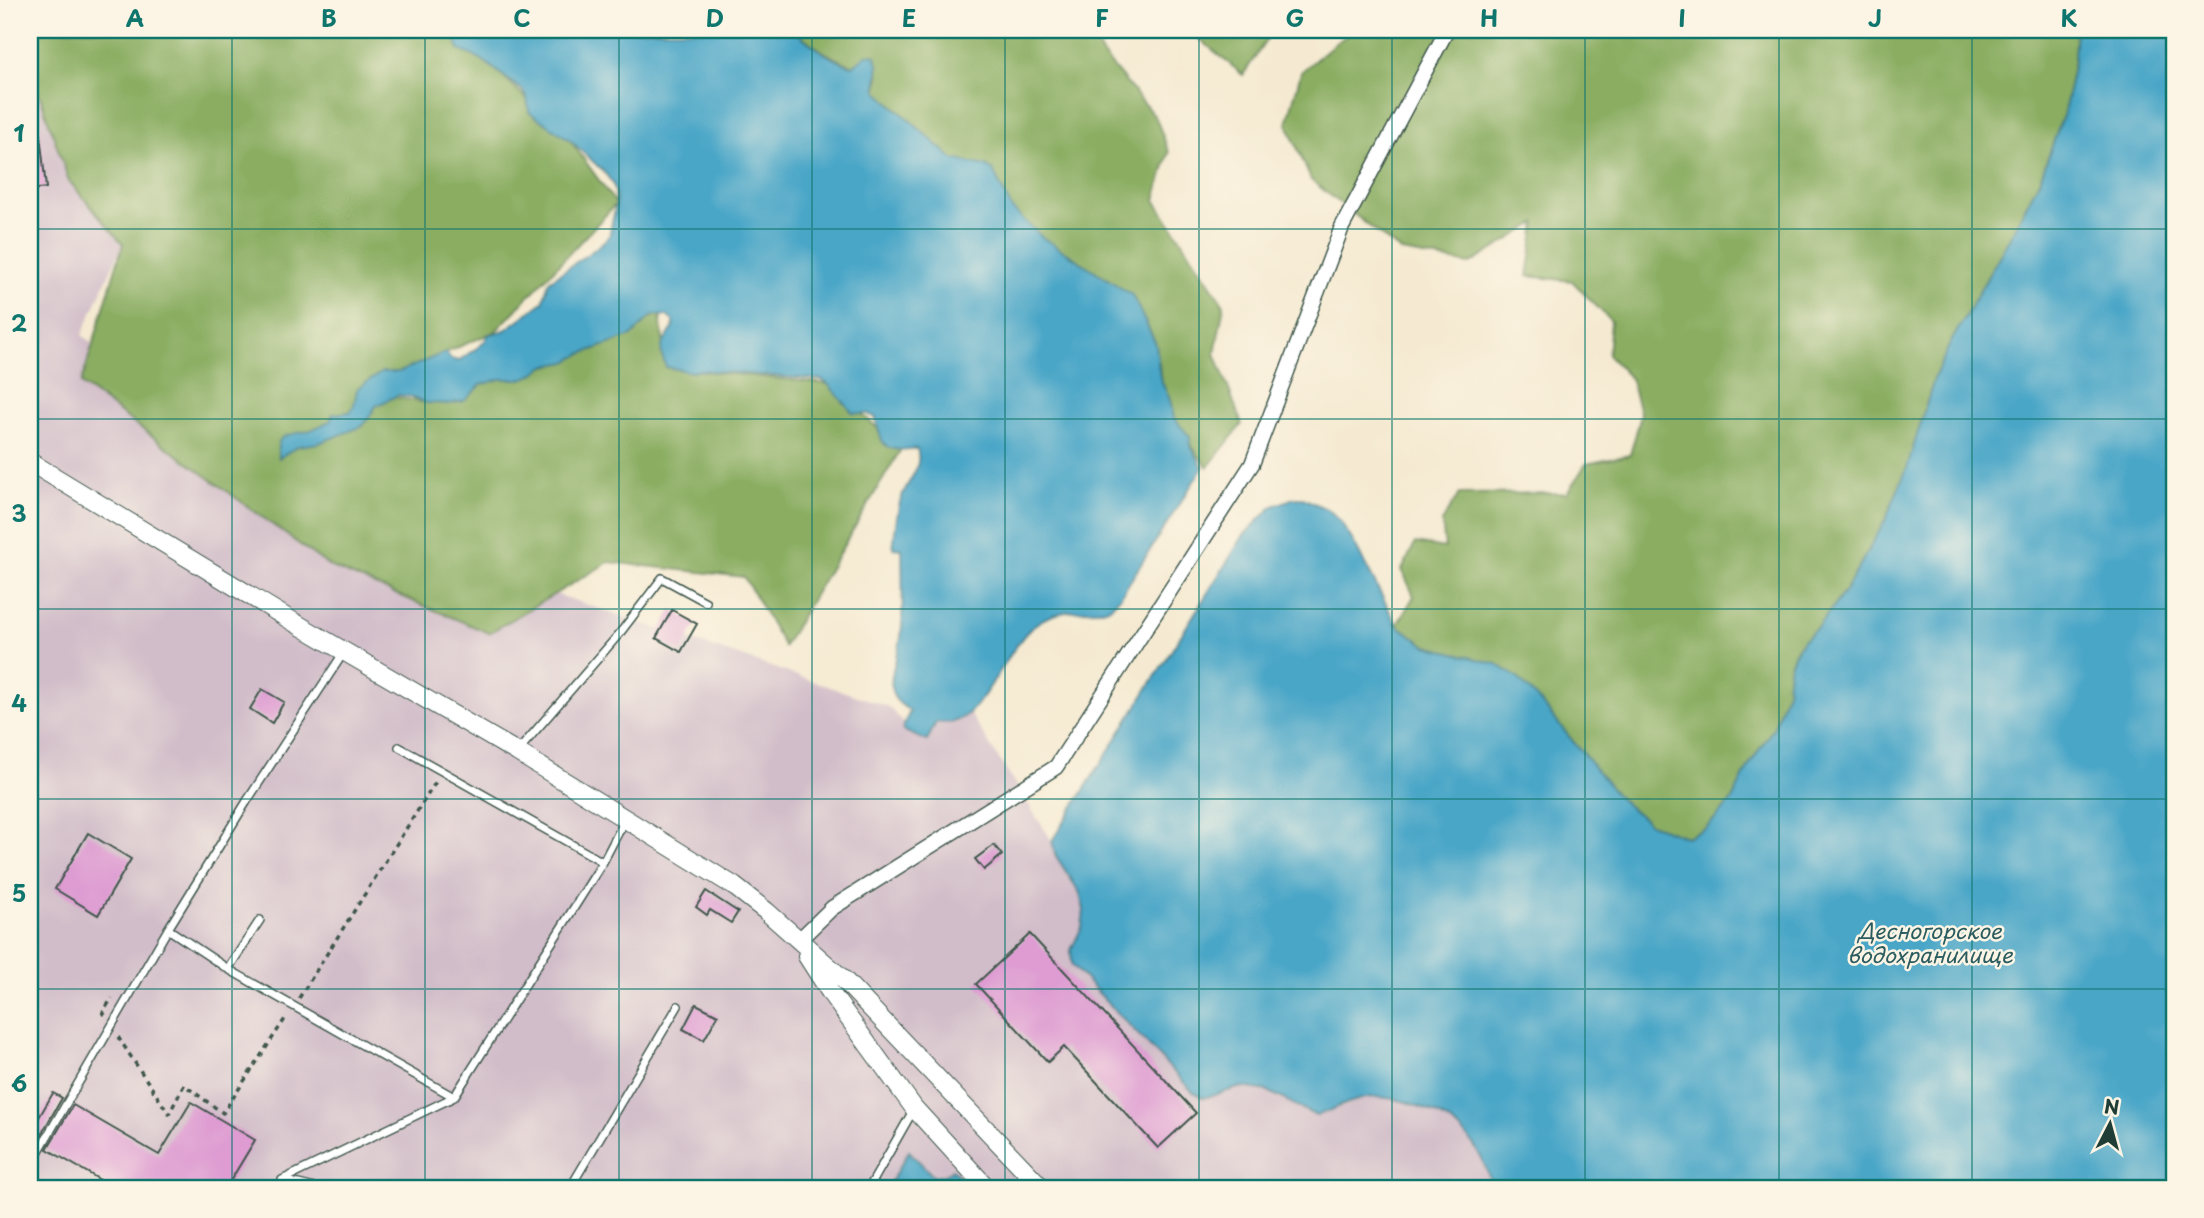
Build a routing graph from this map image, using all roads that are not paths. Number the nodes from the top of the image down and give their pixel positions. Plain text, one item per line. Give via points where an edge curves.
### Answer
1 (1447, 30) edge
2 (30, 462) edge
3 (706, 602) dead end
4 (344, 651) junction
5 (399, 747) dead end
6 (517, 752) junction
7 (626, 818) junction
8 (603, 862) junction
9 (260, 920) dead end
10 (168, 929) junction
11 (798, 941) junction
12 (228, 969) junction
13 (678, 1006) dead end
14 (454, 1097) junction
15 (914, 1108) junction
16 (30, 1166) edge
17 (30, 1178) edge
18 (47, 1188) edge
19 (315, 1188) edge
20 (570, 1188) edge
21 (869, 1188) edge
22 (987, 1188) edge
23 (1042, 1188) edge

1 - 11 street via 1342,227 1252,464 1056,767 832,908
2 - 4 street
3 - 6 lane via 662,578
4 - 6 street
4 - 10 lane
5 - 8 lane
6 - 7 street
7 - 8 lane
7 - 11 street via 733,886
8 - 14 lane
9 - 12 lane
10 - 12 lane
10 - 16 lane
11 - 15 street
11 - 23 street via 844,980
12 - 14 lane
13 - 20 lane
14 - 19 lane via 282,1180
15 - 21 lane
15 - 22 street
17 - 18 lane

